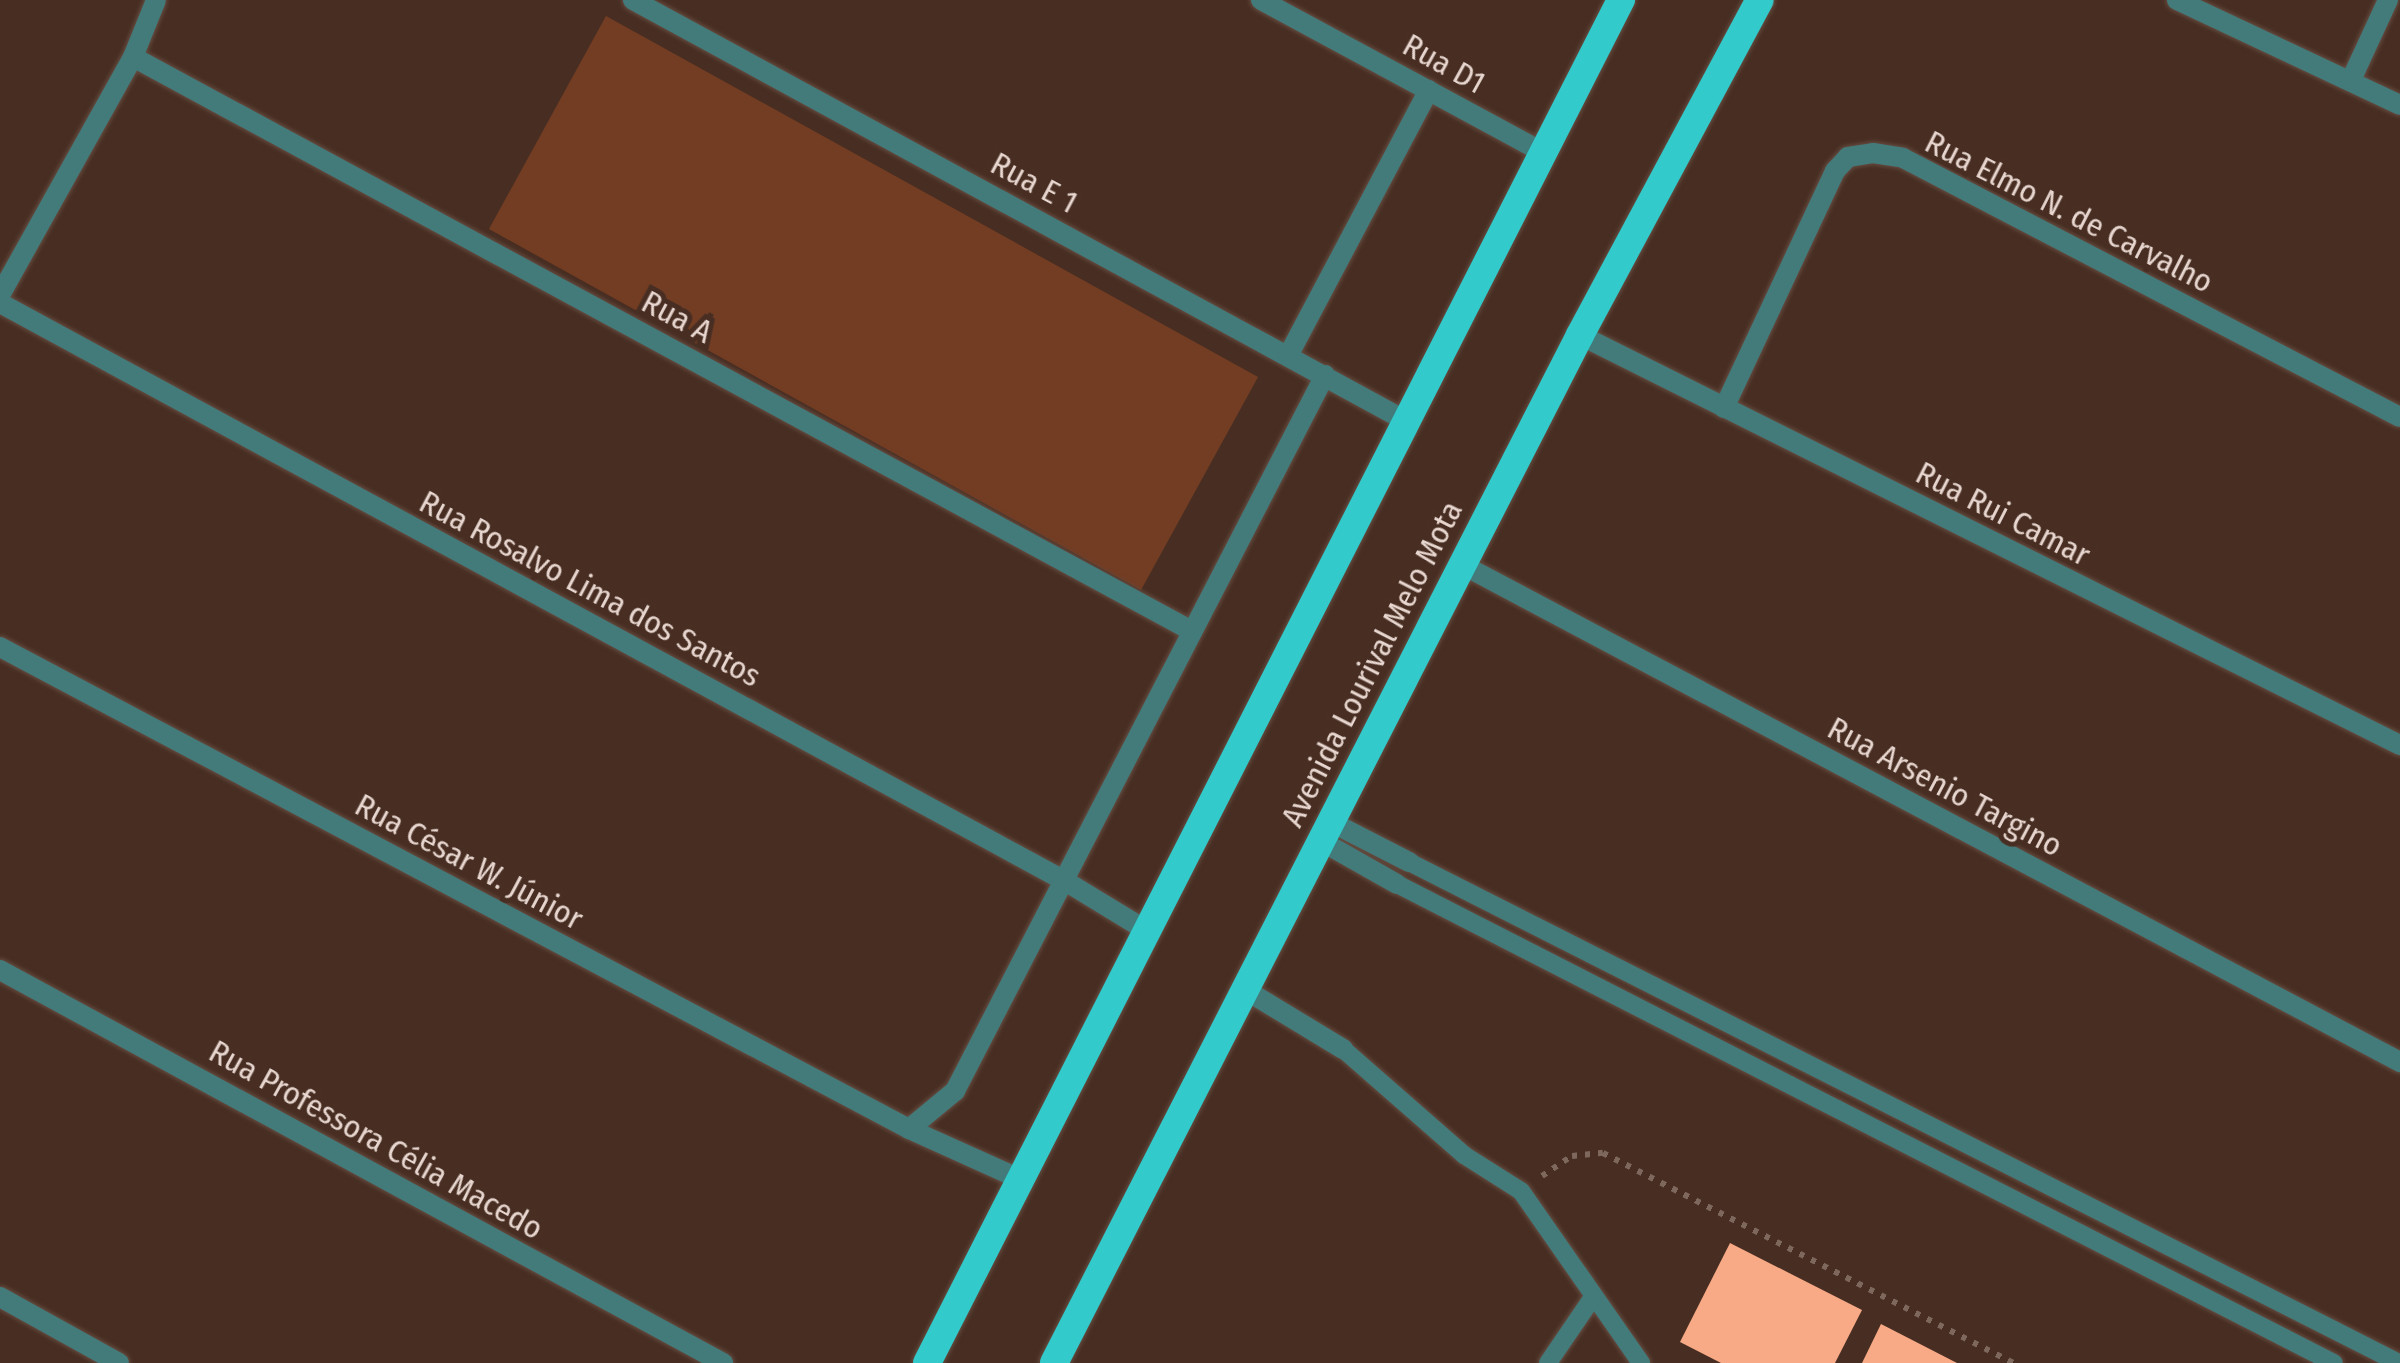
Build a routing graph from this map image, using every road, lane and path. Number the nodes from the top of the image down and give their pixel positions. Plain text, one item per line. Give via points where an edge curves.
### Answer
1 (156, 0) edge
2 (633, 0) edge
3 (1262, 0) edge
4 (1621, 0) edge
5 (1760, 0) edge
6 (2178, 0) edge
7 (2388, 0) edge
8 (133, 56) junction
9 (2351, 80) junction
10 (1429, 90) junction
11 (2400, 105) edge
12 (1544, 153) junction
13 (0, 294) edge
14 (0, 303) edge
15 (1580, 335) junction
16 (1288, 356) junction
17 (1324, 375) junction
18 (1724, 408) junction
19 (2400, 418) edge
20 (1406, 421) junction
21 (1462, 565) junction
22 (1192, 631) junction
23 (0, 648) edge
24 (2400, 745) edge
25 (1326, 832) junction
26 (1409, 862) joint
27 (1065, 881) junction
28 (1397, 884) joint
29 (1149, 932) junction
30 (0, 970) edge
31 (1244, 989) junction
32 (1343, 1049) joint
33 (2400, 1062) edge
34 (909, 1129) junction
35 (1020, 1179) junction
36 (1520, 1191) junction
37 (0, 1297) edge
38 (1593, 1297) junction
39 (120, 1363) edge
40 (722, 1363) edge
41 (927, 1363) edge
42 (1054, 1363) edge
43 (1548, 1363) edge
44 (1641, 1363) edge
45 (2014, 1363) edge
46 (2334, 1363) edge
47 (2399, 1363) edge

1 - 8 street
2 - 16 street, Rua E 1
3 - 10 street, Rua D1
4 - 12 highway
5 - 15 highway, Avenida Lourival Melo Mota
6 - 9 street
7 - 9 street
8 - 13 street
8 - 22 street, Rua A
9 - 11 street
10 - 12 street, Rua D1
10 - 16 street
12 - 20 highway
14 - 27 street, Rua Rosalvo Lima dos Santos
15 - 18 street, Rua Rui Camar
15 - 21 highway, Avenida Lourival Melo Mota
16 - 17 street, Rua E 1
17 - 20 street, Rua E 1
17 - 22 street
18 - 19 street, Rua Elmo N. de Carvalho via 1835,170 1848,158 1873,153 1903,158
18 - 24 street, Rua Rui Camar
20 - 29 highway
21 - 25 highway, Avenida Lourival Melo Mota
21 - 33 street, Rua Arsenio Targino
22 - 27 street
23 - 34 street, Rua César W. Júnior
25 - 26 street
25 - 28 street
25 - 31 highway, Avenida Lourival Melo Mota
26 - 47 lane
27 - 29 street, Rua Rosalvo Lima dos Santos
27 - 34 street via 956,1090
28 - 46 lane
29 - 35 highway
30 - 40 street, Rua Professora Célia Macedo
31 - 32 street
31 - 42 highway, Avenida Lourival Melo Mota
32 - 36 lane via 1464,1155
34 - 35 street, Rua César W. Júnior
35 - 41 highway
36 - 38 lane
36 - 45 path via 1572,1156 1604,1154
37 - 39 street
38 - 43 lane
38 - 44 lane

